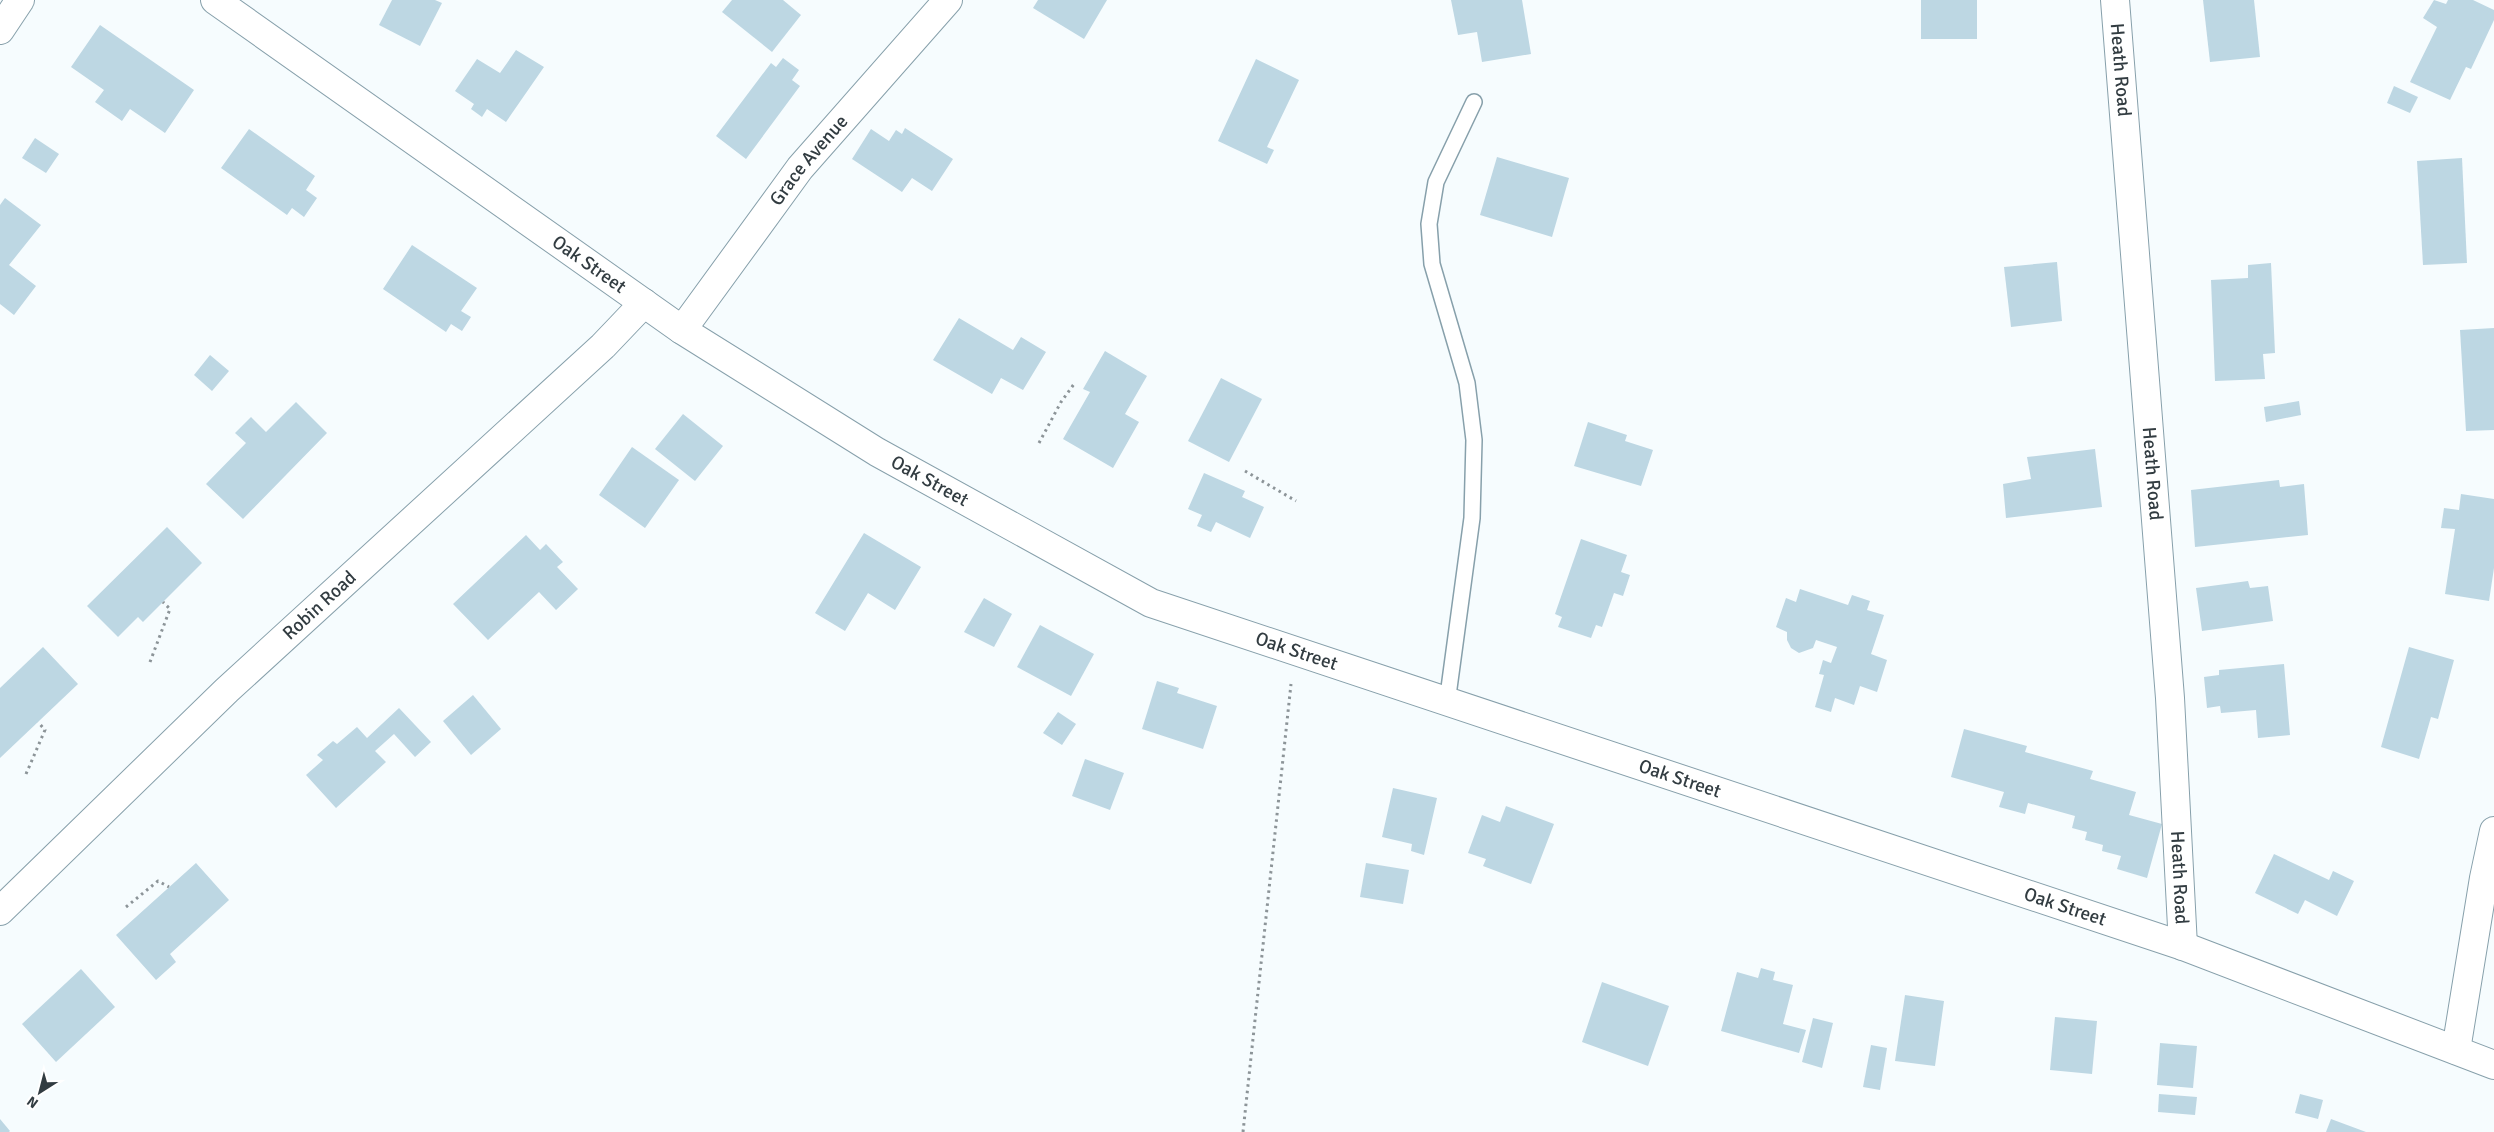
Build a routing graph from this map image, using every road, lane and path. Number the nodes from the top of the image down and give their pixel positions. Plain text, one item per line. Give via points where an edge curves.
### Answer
1 (20, 0) edge
2 (215, 0) edge
3 (948, 0) edge
4 (2115, 0) edge
5 (0, 30) edge
6 (1474, 102) dead end
7 (644, 303) junction
8 (682, 330) junction
9 (1074, 384) dead end
10 (1039, 443) dead end
11 (1244, 471) dead end
12 (1296, 500) dead end
13 (163, 602) dead end
14 (1294, 651) junction
15 (150, 662) dead end
16 (1447, 703) junction
17 (38, 722) dead end
18 (26, 774) dead end
19 (2494, 831) edge
20 (169, 887) dead end
21 (126, 908) dead end
22 (0, 911) edge
23 (2183, 946) junction
24 (2456, 1050) junction
25 (2494, 1064) edge
26 (1243, 1132) edge

1 - 5 street
2 - 7 street, Oak Street
3 - 8 street, Grace Avenue via 800,168
4 - 23 street, Heath Road via 2170,698
6 - 16 lane via 1436,182 1428,224 1432,264 1467,383 1474,440 1472,518
7 - 8 street, Oak Street
7 - 22 street, Robin Road via 604,346 159,754
8 - 14 street, Oak Street via 877,452 1151,603
9 - 10 path
11 - 12 path
13 - 15 path via 170,609
14 - 16 street, Oak Street
14 - 26 path
16 - 23 street, Oak Street
17 - 18 path via 45,730
19 - 24 street
20 - 21 path via 158,881
23 - 24 street, Oak Street
24 - 25 street, Oak Street

